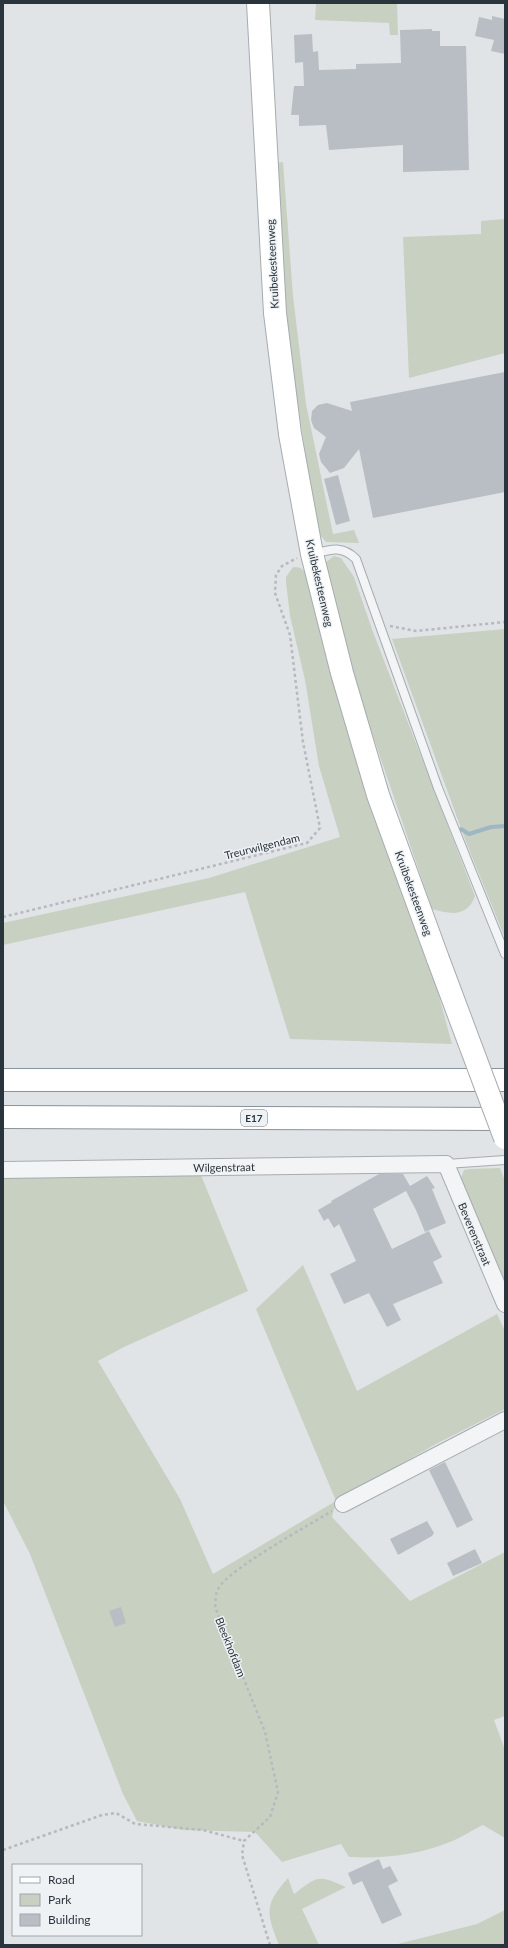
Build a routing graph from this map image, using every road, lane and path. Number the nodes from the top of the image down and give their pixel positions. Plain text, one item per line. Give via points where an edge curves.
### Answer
1 (258, 3) edge
2 (312, 554) junction
3 (505, 622) edge
4 (378, 623) junction
5 (3, 917) edge
6 (505, 954) edge
7 (3, 1080) edge
8 (505, 1080) edge
9 (3, 1117) edge
10 (505, 1119) edge
11 (505, 1138) edge
12 (505, 1160) edge
13 (446, 1164) junction
14 (3, 1170) edge
15 (505, 1304) edge
16 (505, 1420) edge
17 (343, 1504) joint
18 (244, 1840) junction
19 (3, 1850) edge
20 (270, 1945) edge

1 - 2 main road, Kruibekesteenweg via 275,313 290,434
2 - 4 lane via 333,549 343,550 356,559
2 - 5 path, Treurwilgendam via 282,566 276,575 275,593 290,635 303,742 320,828 307,843
2 - 11 main road, Kruibekesteenweg, bridge via 342,673 378,795
3 - 4 path via 416,631
4 - 6 lane via 438,788
7 - 8 main road
9 - 10 main road, E17
12 - 13 lane
13 - 14 street, Wilgenstraat
13 - 15 street, Beverenstraat
16 - 17 street
17 - 18 path, Bleekhofdam via 272,1547 230,1576 218,1589 215,1607 265,1732 278,1792 270,1817
18 - 19 path via 203,1830 135,1824 116,1813 102,1815
18 - 20 path via 242,1855

